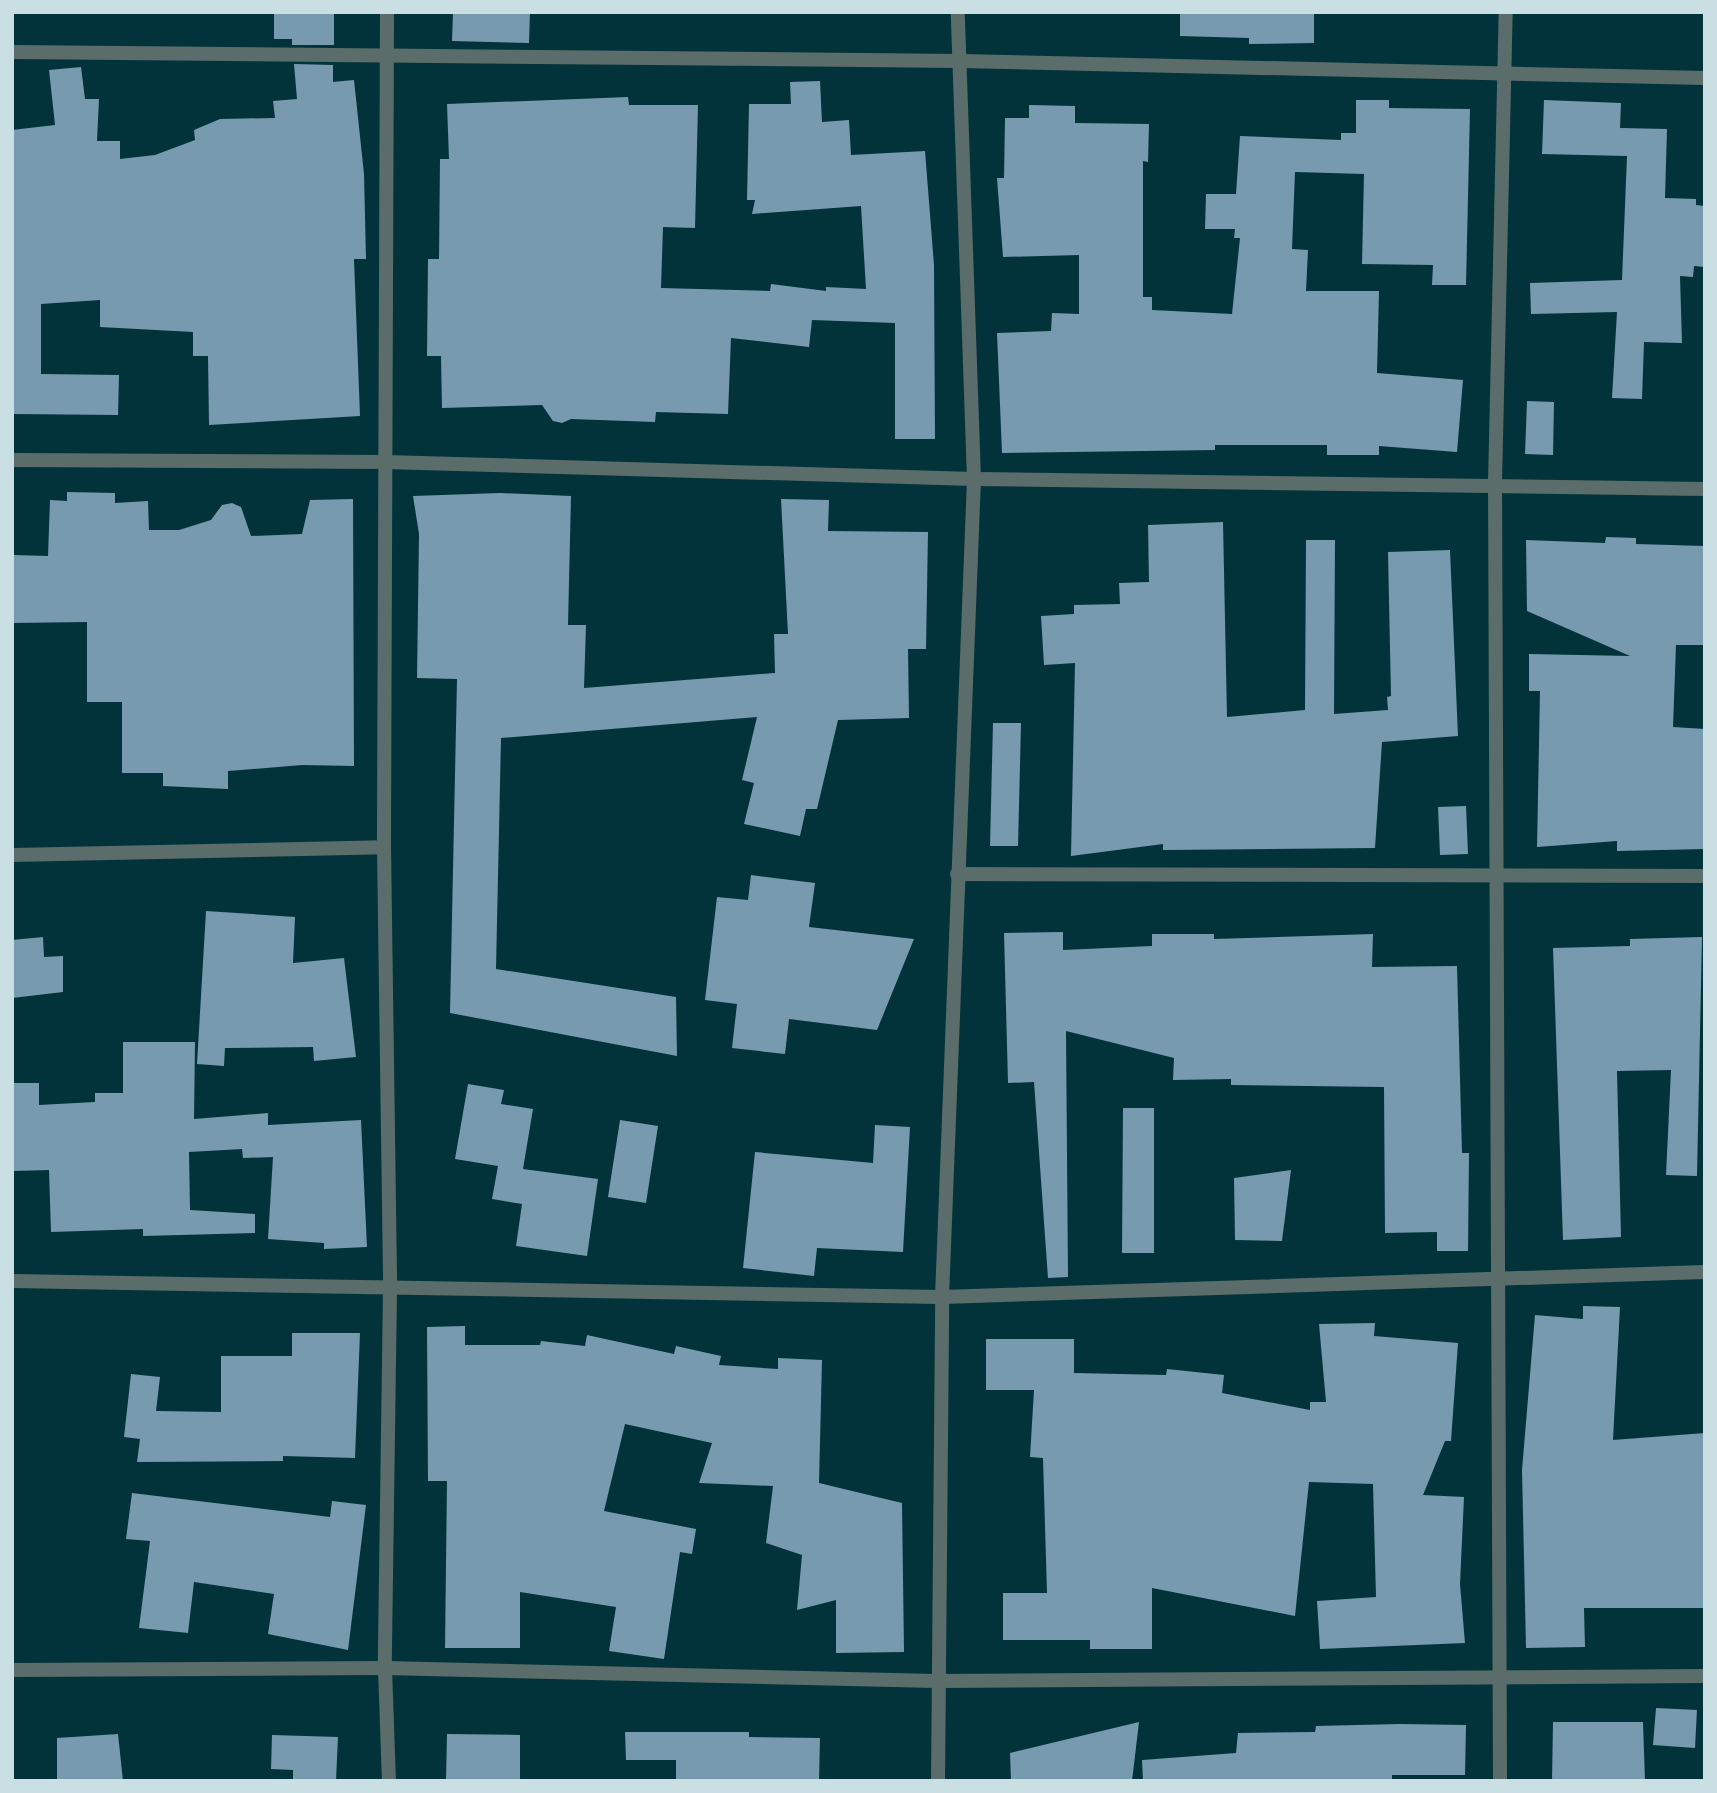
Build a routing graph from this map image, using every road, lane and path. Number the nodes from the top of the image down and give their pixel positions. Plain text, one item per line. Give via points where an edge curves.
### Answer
1 (387, 12) edge
2 (958, 12) edge
3 (1506, 12) edge
4 (12, 51) edge
5 (386, 57) junction
6 (960, 61) junction
7 (1505, 75) junction
8 (1705, 78) edge
9 (12, 460) edge
10 (385, 462) junction
11 (974, 479) junction
12 (1495, 482) junction
13 (1705, 489) edge
14 (384, 847) junction
15 (12, 855) edge
16 (957, 874) junction
17 (1496, 876) junction
18 (1705, 876) edge
19 (1705, 1272) edge
20 (1497, 1280) junction
21 (12, 1281) edge
22 (390, 1289) junction
23 (942, 1297) junction
24 (385, 1668) junction
25 (12, 1670) edge
26 (1705, 1676) edge
27 (1501, 1678) junction
28 (937, 1681) junction
29 (389, 1781) edge
30 (938, 1781) edge
31 (1500, 1781) edge

1 - 5 street
2 - 6 street
3 - 7 street
4 - 5 street
5 - 6 street
5 - 10 street
6 - 7 street
6 - 11 street
7 - 8 street
7 - 12 street
9 - 10 street
10 - 11 street
10 - 14 street
11 - 12 street
11 - 16 street
12 - 13 street
12 - 17 street
14 - 15 street
14 - 22 street
16 - 17 street
16 - 23 street
17 - 18 street
17 - 20 street
19 - 20 street
20 - 23 street
20 - 27 street
21 - 22 street
22 - 23 street
22 - 24 street
23 - 28 street
24 - 25 street
24 - 28 street
24 - 29 street
26 - 27 street
27 - 28 street
27 - 31 street
28 - 30 street

